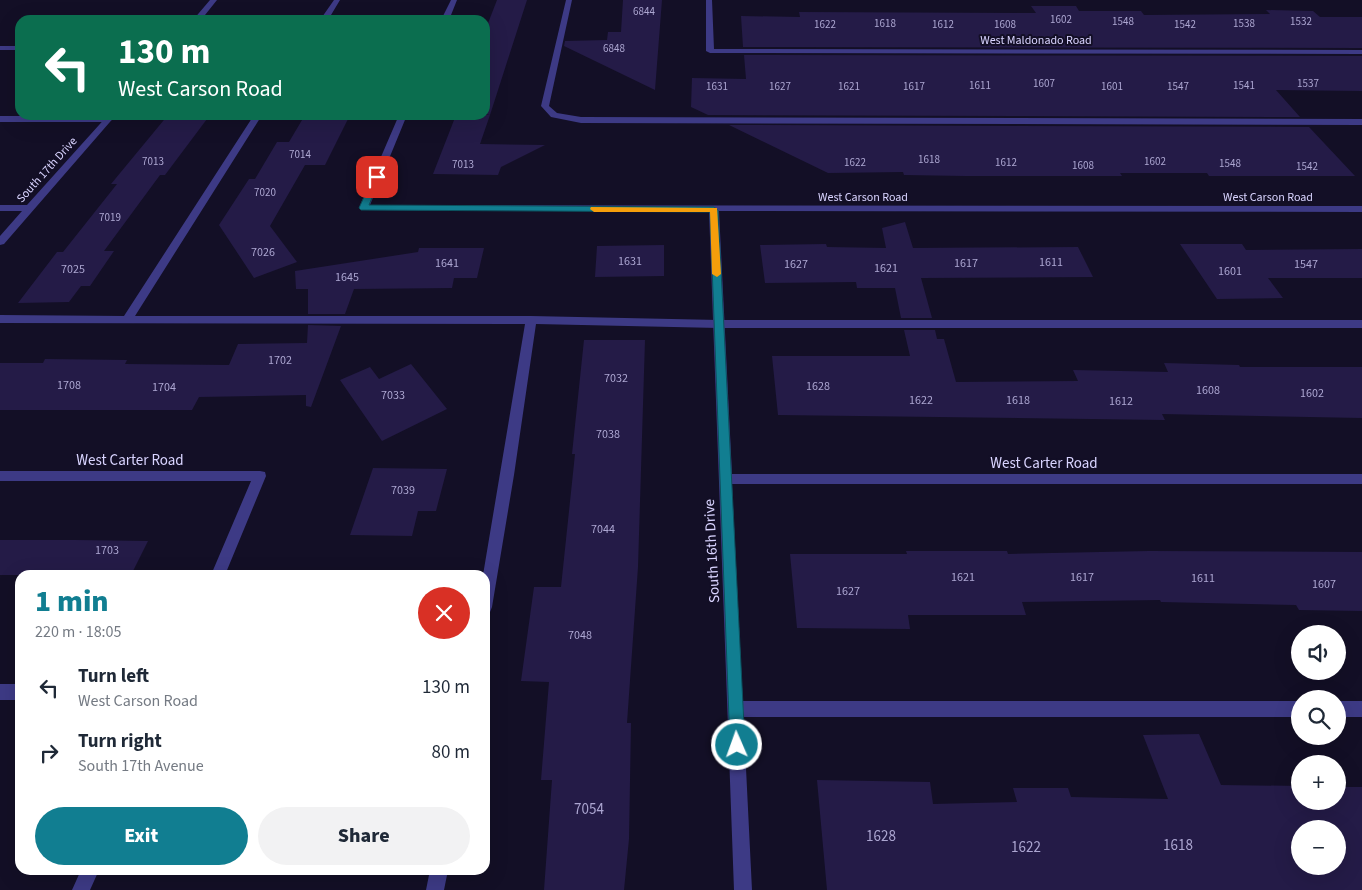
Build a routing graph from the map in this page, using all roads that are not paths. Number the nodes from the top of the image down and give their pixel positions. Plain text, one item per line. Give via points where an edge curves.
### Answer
1 (214, 0) edge
2 (337, 0) edge
3 (454, 0) edge
4 (569, 0) edge
5 (709, 0) edge
6 (200, 15) edge
7 (327, 15) edge
8 (447, 15) edge
9 (0, 48) edge
10 (15, 48) edge
11 (1362, 52) edge
12 (0, 119) edge
13 (15, 119) edge
14 (107, 120) edge
15 (255, 120) edge
16 (401, 120) edge
17 (1362, 122) edge
18 (0, 208) edge
19 (30, 208) junction
20 (1362, 209) edge
21 (714, 210) junction
22 (0, 242) edge
23 (0, 319) edge
24 (127, 320) junction
25 (530, 320) junction
26 (719, 324) junction
27 (1362, 324) edge
28 (0, 476) edge
29 (726, 479) junction
30 (1362, 480) edge
31 (220, 570) edge
32 (490, 577) edge
33 (0, 692) edge
34 (15, 692) edge
35 (1346, 708) edge
36 (1362, 708) edge
37 (736, 709) junction
38 (1291, 709) edge
39 (88, 875) edge
40 (438, 875) edge
41 (81, 890) edge
42 (435, 890) edge
43 (743, 890) edge

1 - 6 street
2 - 7 street
3 - 8 street
4 - 17 street via 545,106 554,115 581,120
5 - 11 street, West Maldonado Road via 710,51
9 - 10 street
12 - 13 street
14 - 19 street, South 17th Drive
15 - 24 street
16 - 21 street, West Carson Road via 364,208
18 - 19 street
19 - 22 street, South 17th Drive
20 - 21 street, West Carson Road
21 - 26 street, South 16th Drive
23 - 24 street
24 - 25 street
25 - 26 street
25 - 32 street
26 - 27 street
26 - 29 street, South 16th Drive
28 - 31 street, West Carter Road via 260,476
29 - 30 street, West Carter Road
29 - 37 street, South 16th Drive
33 - 34 street
35 - 36 street
37 - 38 street
37 - 43 street, South 16th Drive
39 - 41 street
40 - 42 street

